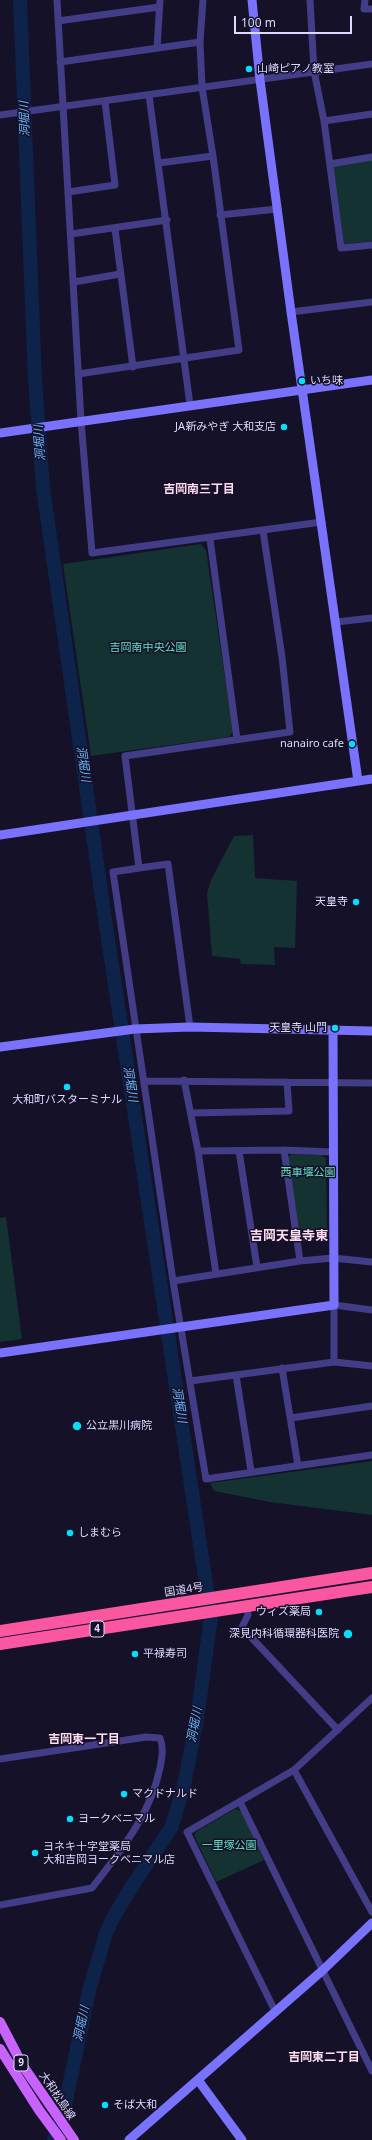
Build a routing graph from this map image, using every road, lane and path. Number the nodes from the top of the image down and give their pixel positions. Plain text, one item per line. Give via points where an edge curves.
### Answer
1 (57, 0) edge
2 (203, 0) edge
3 (252, 0) edge
4 (310, 0) edge
5 (365, 0) edge
6 (159, 4) edge
7 (372, 9) edge
8 (58, 21) junction
9 (200, 42) junction
10 (157, 48) junction
11 (60, 62) junction
12 (372, 64) edge
13 (314, 71) junction
14 (260, 80) junction
15 (202, 87) junction
16 (149, 95) junction
17 (106, 102) junction
18 (62, 106) junction
19 (372, 114) edge
20 (0, 115) edge
21 (324, 121) junction
22 (213, 156) junction
23 (372, 157) edge
24 (159, 163) junction
25 (330, 164) junction
26 (68, 192) junction
27 (277, 209) junction
28 (220, 215) junction
29 (167, 220) junction
30 (115, 228) junction
31 (71, 234) junction
32 (372, 244) edge
33 (120, 274) junction
34 (74, 282) junction
35 (372, 302) edge
36 (291, 312) junction
37 (186, 359) junction
38 (133, 367) junction
39 (78, 374) junction
40 (372, 380) edge
41 (302, 390) junction
42 (190, 405) junction
43 (80, 421) junction
44 (0, 433) edge
45 (322, 522) junction
46 (263, 531) junction
47 (210, 539) junction
48 (372, 618) edge
49 (336, 622) junction
50 (237, 739) junction
51 (372, 779) edge
52 (358, 781) junction
53 (132, 816) junction
54 (0, 835) edge
55 (139, 868) junction
56 (190, 1028) junction
57 (131, 1029) junction
58 (333, 1030) junction
59 (372, 1031) edge
60 (0, 1048) edge
61 (184, 1080) junction
62 (144, 1081) junction
63 (287, 1082) junction
64 (333, 1082) junction
65 (372, 1083) edge
66 (191, 1113) junction
67 (284, 1150) junction
68 (198, 1151) junction
69 (239, 1151) junction
70 (332, 1152) junction
71 (333, 1258) junction
72 (300, 1260) junction
73 (372, 1262) edge
74 (257, 1267) junction
75 (216, 1274) junction
76 (173, 1281) junction
77 (334, 1305) junction
78 (372, 1310) edge
79 (181, 1327) junction
80 (0, 1353) edge
81 (334, 1362) junction
82 (372, 1366) edge
83 (282, 1368) junction
84 (236, 1375) junction
85 (190, 1381) junction
86 (372, 1406) edge
87 (291, 1418) junction
88 (372, 1455) edge
89 (298, 1466) junction
90 (251, 1471) junction
91 (372, 1573) edge
92 (372, 1587) edge
93 (247, 1606) junction
94 (193, 1608) junction
95 (0, 1631) edge
96 (0, 1644) edge
97 (372, 1698) edge
98 (338, 1730) junction
99 (0, 1759) edge
100 (294, 1770) junction
101 (240, 1802) junction
102 (0, 1905) edge
103 (372, 1912) edge
104 (372, 1924) edge
105 (323, 1970) junction
106 (275, 2011) junction
107 (0, 2022) edge
108 (0, 2049) edge
109 (372, 2071) edge
110 (198, 2080) junction
111 (61, 2140) edge
112 (74, 2140) edge
113 (129, 2140) edge
114 (242, 2140) edge

1 - 8 street
2 - 9 street
3 - 14 street
4 - 13 street
5 - 7 street via 364,9
6 - 8 street
6 - 10 street
8 - 11 street
9 - 10 street
9 - 15 street
10 - 11 street
11 - 18 street
12 - 13 street
13 - 14 street
13 - 21 street
14 - 15 street
14 - 27 street
15 - 16 street
15 - 22 street
16 - 17 street
16 - 24 street
17 - 18 street
17 - 26 street via 115,185
18 - 20 street
18 - 26 street
19 - 21 street
21 - 25 street
22 - 24 street
22 - 28 street
23 - 25 street
24 - 29 street
25 - 32 street via 341,248
26 - 31 street
27 - 28 street
27 - 36 street
28 - 37 street via 239,350
29 - 30 street
29 - 37 street
30 - 31 street
30 - 33 street
31 - 34 street
33 - 34 street
33 - 38 street
34 - 39 street
35 - 36 street
36 - 41 street
37 - 38 street
37 - 42 street
38 - 39 street
39 - 43 street
40 - 41 street
41 - 42 street
41 - 45 street
42 - 43 street
43 - 44 street
43 - 47 street via 92,553
45 - 46 street
45 - 49 street
46 - 47 street
46 - 50 street via 290,732
47 - 50 street
48 - 49 street
49 - 52 street
50 - 53 street via 125,756
51 - 52 street
52 - 53 street
53 - 54 street
53 - 55 street
55 - 56 street via 168,864
55 - 57 street via 113,872
56 - 57 street
56 - 58 street
57 - 60 street
57 - 62 street
58 - 59 street
58 - 64 street
61 - 62 street
61 - 63 street
61 - 66 street
62 - 76 street
63 - 64 street
63 - 66 street via 289,1111
64 - 65 street
64 - 70 street
66 - 68 street
67 - 69 street
67 - 70 street
67 - 72 street
68 - 69 street
68 - 75 street
69 - 74 street
70 - 71 street
71 - 72 street
71 - 73 street
71 - 77 street
72 - 74 street
74 - 75 street
75 - 76 street
76 - 79 street
77 - 78 street
77 - 79 street
77 - 81 street
79 - 80 street
79 - 85 street
81 - 82 street
81 - 83 street
83 - 84 street
83 - 87 street
84 - 85 street
84 - 90 street
85 - 90 street via 206,1479
86 - 87 street
87 - 89 street
88 - 89 street
89 - 90 street
91 - 94 highway, 国道4号 / 4 via 216,1598
92 - 93 highway, 国道4号 / 4
93 - 94 highway, 国道4号 / 4 via 216,1610
93 - 98 street via 248,1617 241,1630 251,1637
94 - 95 highway, 国道4号 / 4
94 - 96 highway, 国道4号 / 4
97 - 98 street
98 - 100 street
99 - 102 street via 146,1737 160,1738 163,1745 150,1810 92,1888
100 - 101 street
100 - 103 street
101 - 105 street
101 - 106 street via 187,1832
104 - 105 street
105 - 106 street
105 - 109 street
106 - 110 street
107 - 112 main road, 大和松島線 / 9 via 23,2066
108 - 111 main road, 大和松島線 / 9
110 - 113 street
110 - 114 street

